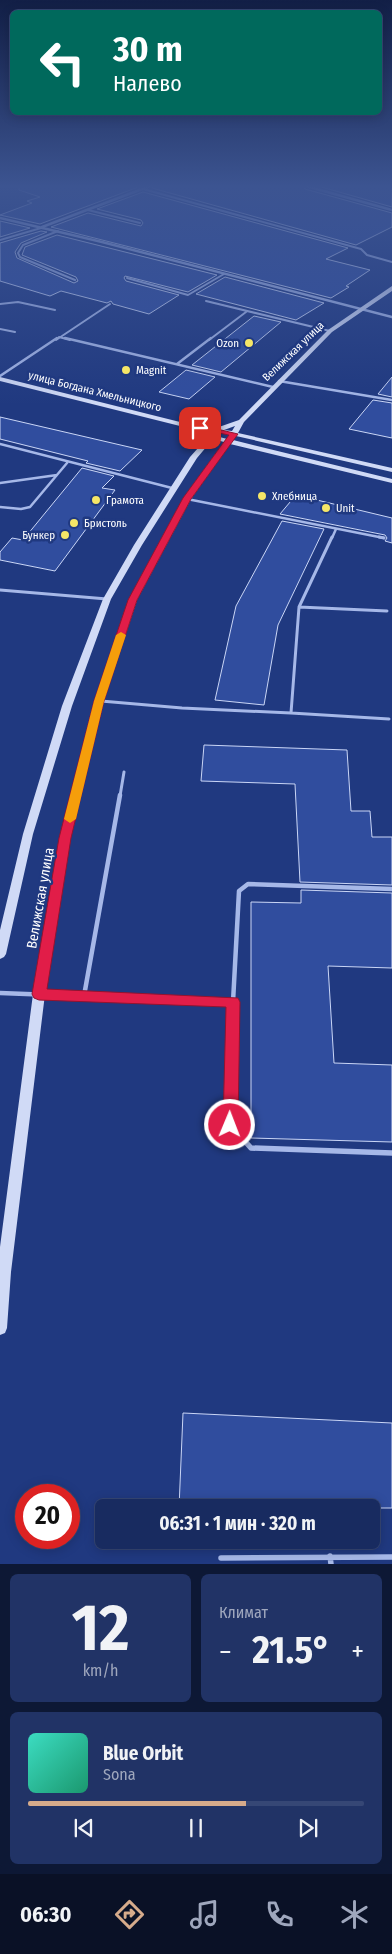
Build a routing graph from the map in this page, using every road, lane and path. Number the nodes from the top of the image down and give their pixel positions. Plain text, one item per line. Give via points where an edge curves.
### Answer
1 (25, 259) edge
2 (166, 259) edge
3 (224, 274) junction
4 (127, 278) dead end
5 (75, 280) dead end
6 (392, 288) edge
7 (206, 301) dead end
8 (0, 304) edge
9 (110, 304) dead end
10 (55, 310) dead end
11 (360, 310) junction
12 (246, 312) junction
13 (392, 317) edge
14 (0, 329) edge
15 (330, 331) junction
16 (15, 332) dead end
17 (59, 337) junction
18 (176, 364) junction
19 (0, 378) edge
20 (279, 381) junction
21 (273, 388) junction
22 (392, 400) edge
23 (241, 421) junction
24 (184, 425) junction
25 (217, 430) junction
26 (234, 434) junction
27 (211, 438) junction
28 (228, 442) junction
29 (0, 444) edge
30 (67, 463) junction
31 (392, 470) edge
32 (57, 475) junction
33 (392, 481) edge
34 (0, 483) edge
35 (172, 488) junction
36 (187, 498) junction
37 (0, 507) edge
38 (336, 529) junction
39 (384, 538) dead end
40 (0, 590) edge
41 (107, 599) junction
42 (299, 607) junction
43 (386, 612) dead end
44 (99, 701) junction
45 (291, 713) junction
46 (389, 718) dead end
47 (124, 772) dead end
48 (392, 889) edge
49 (0, 954) edge
50 (0, 993) edge
51 (39, 994) junction
52 (84, 996) junction
53 (233, 1002) junction
54 (392, 1153) edge
55 (0, 1328) edge
56 (330, 1556) junction
57 (392, 1557) edge
58 (221, 1558) dead end
59 (331, 1564) edge

1 - 5 lane
2 - 3 street
3 - 4 lane via 188,295
3 - 11 street
6 - 11 main road, Велижская улица
7 - 12 lane
8 - 10 lane via 18,302
9 - 17 lane
11 - 13 street
11 - 15 main road, Велижская улица
12 - 15 lane
12 - 18 lane
14 - 16 lane
15 - 20 main road, Велижская улица
17 - 18 lane
17 - 19 lane
18 - 21 lane
19 - 24 main road, улица Богдана Хмельницкого
20 - 21 main road, Велижская улица
20 - 22 lane
21 - 23 main road, Велижская улица
23 - 25 main road, Велижская улица
23 - 26 main road, Велижская улица
24 - 25 main road, улица Богдана Хмельницкого
24 - 27 main road, улица Богдана Хмельницкого
25 - 26 main road, улица Богдана Хмельницкого
25 - 27 main road, Велижская улица
26 - 28 main road, Велижская улица
26 - 31 main road, улица Богдана Хмельницкого
27 - 28 main road, улица Богдана Хмельницкого
27 - 35 main road, Велижская улица
28 - 33 main road, улица Богдана Хмельницкого
28 - 36 main road, Велижская улица
29 - 30 lane
30 - 32 lane
30 - 35 lane
32 - 34 lane
32 - 37 lane via 30,507
35 - 41 main road, Велижская улица
36 - 38 lane
36 - 44 main road, Велижская улица via 133,600
38 - 39 lane
38 - 42 lane
40 - 41 lane
41 - 49 main road, Велижская улица via 68,706 28,834
42 - 43 lane
42 - 45 lane
44 - 45 lane
44 - 51 main road, Велижская улица via 65,838
45 - 46 lane
47 - 52 lane
48 - 53 lane via 248,884 239,890
50 - 51 lane
51 - 52 lane
51 - 55 main road, Велижская улица via 4,1272
52 - 53 lane
53 - 54 lane via 230,1125 251,1148
56 - 57 lane
56 - 58 lane
56 - 59 lane

